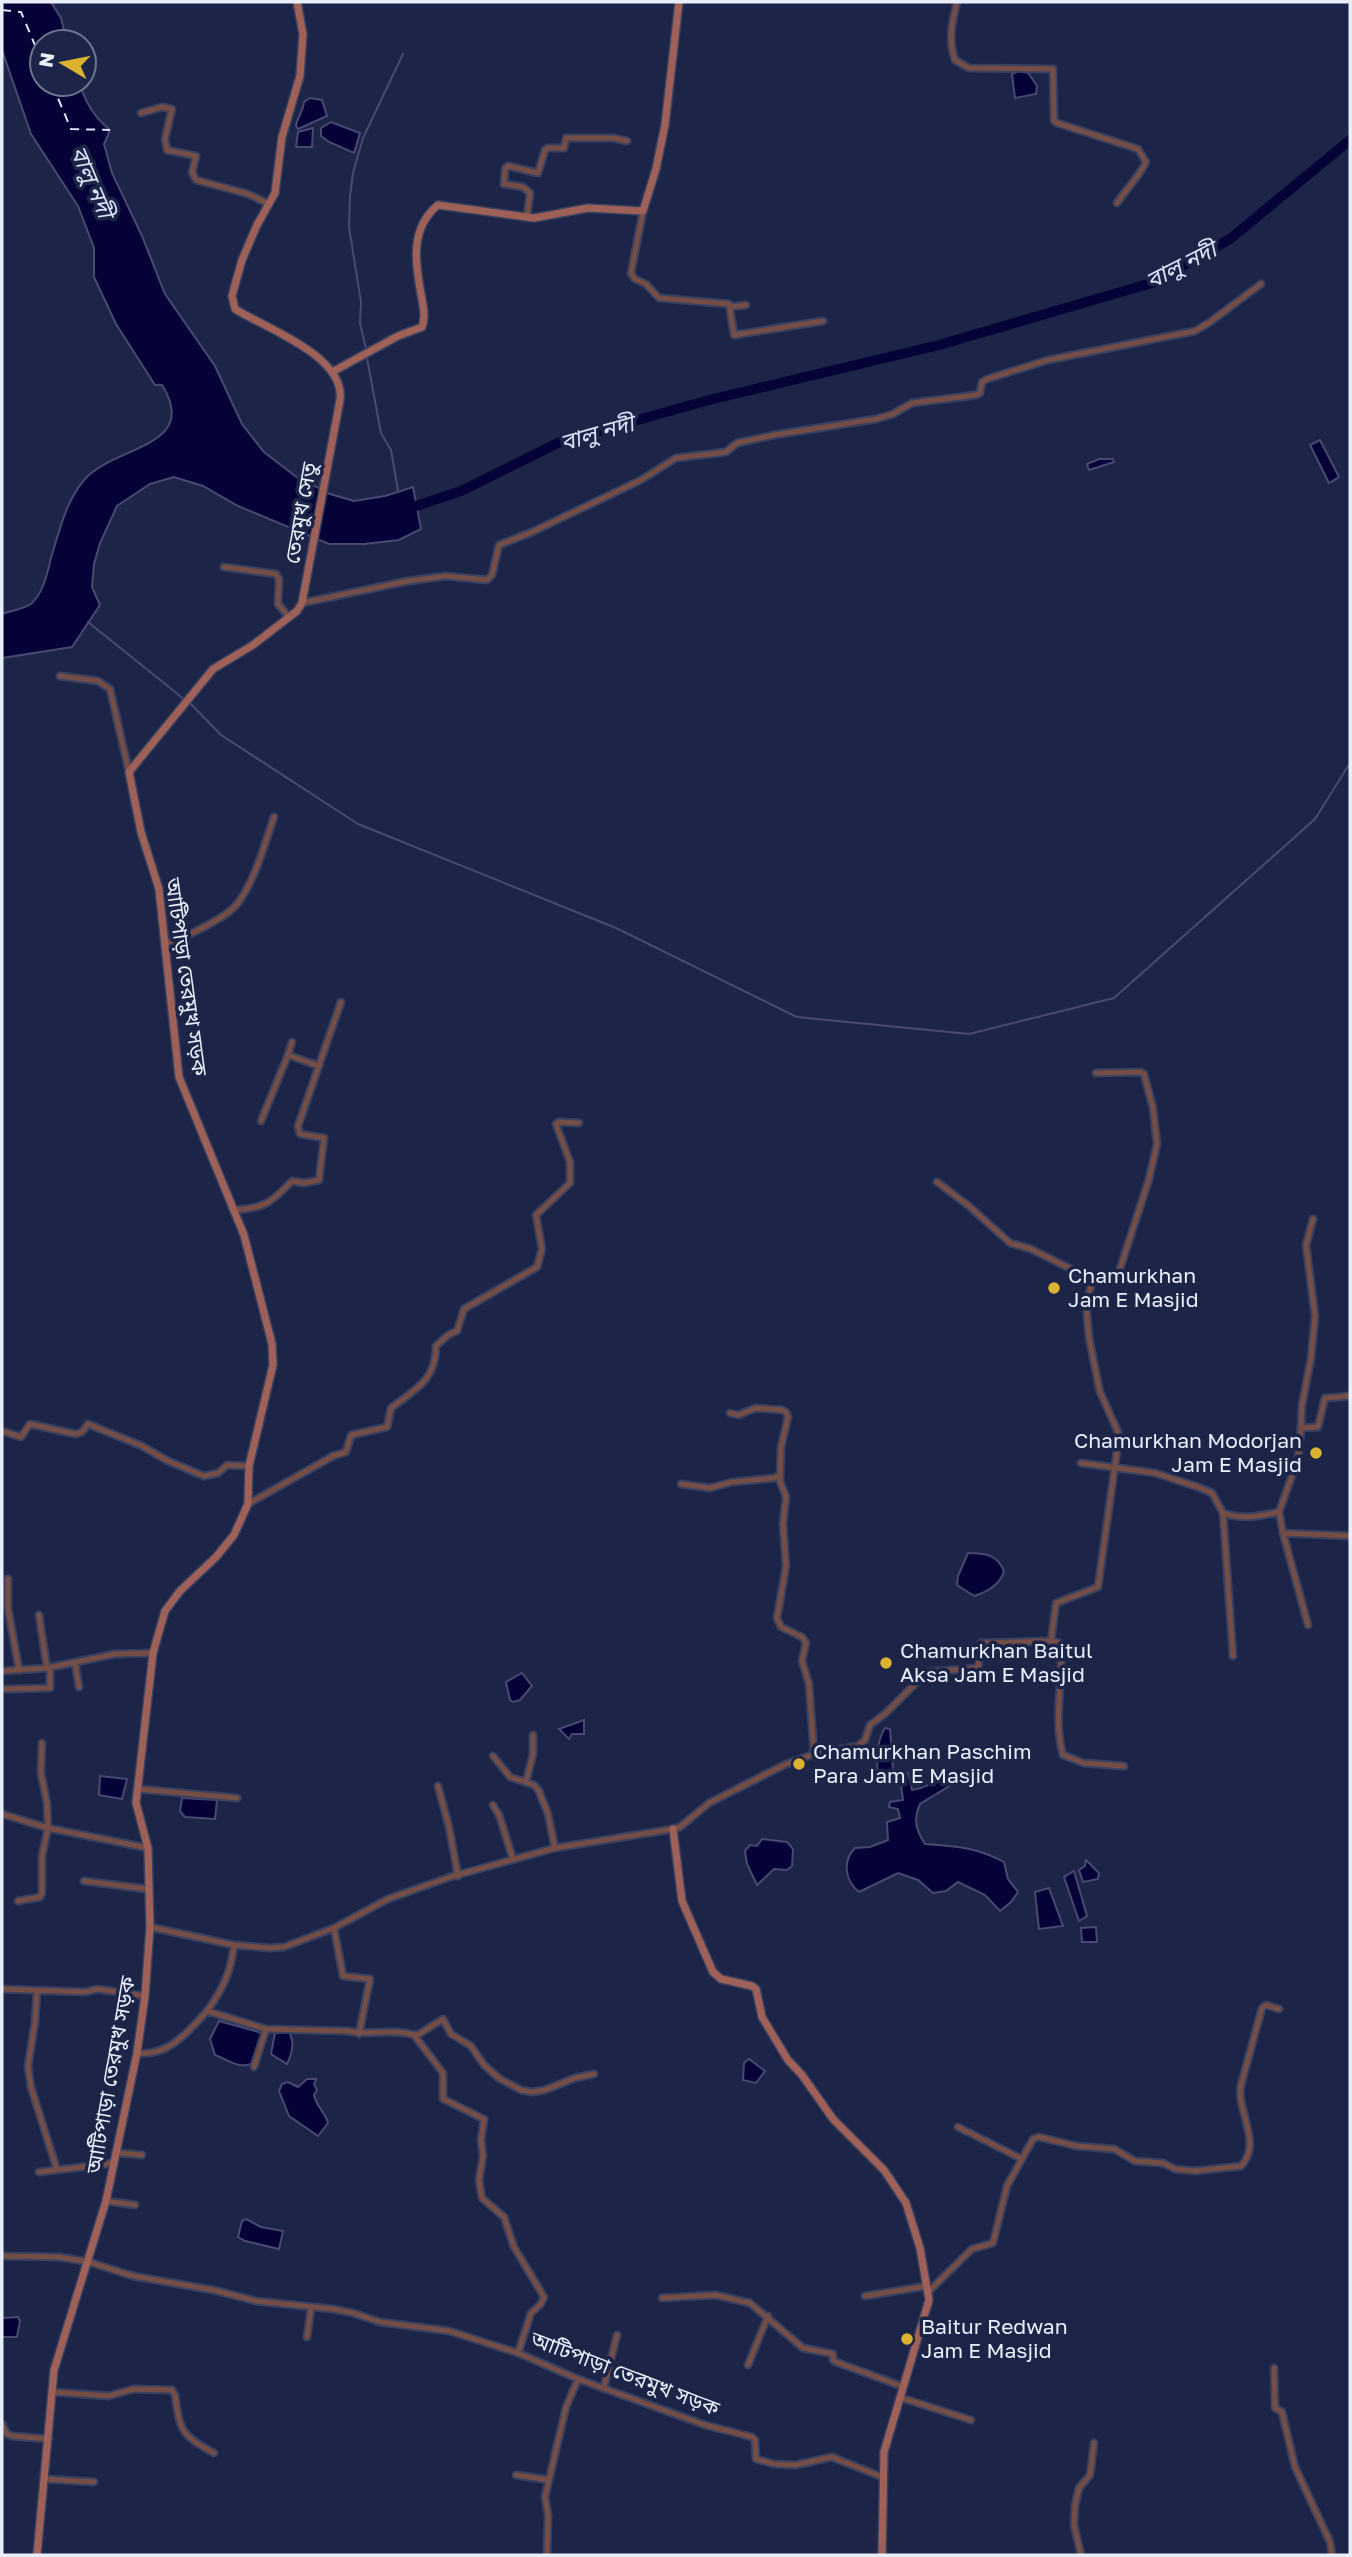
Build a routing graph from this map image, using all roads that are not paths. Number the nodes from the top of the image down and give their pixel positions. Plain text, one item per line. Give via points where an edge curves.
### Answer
1 (297, 2) edge
2 (679, 2) edge
3 (957, 2) edge
4 (141, 113) dead end
5 (627, 141) dead end
6 (1117, 203) dead end
7 (269, 204) junction
8 (643, 211) junction
9 (527, 217) junction
10 (1261, 284) dead end
11 (746, 305) dead end
12 (731, 307) junction
13 (823, 321) dead end
14 (332, 372) junction
15 (224, 567) dead end
16 (302, 603) junction
17 (289, 617) junction
18 (60, 676) dead end
19 (129, 772) junction
20 (274, 817) dead end
21 (166, 943) junction
22 (341, 1002) dead end
23 (292, 1042) dead end
24 (288, 1055) junction
25 (319, 1066) junction
26 (1096, 1073) dead end
27 (261, 1121) dead end
28 (579, 1123) dead end
29 (937, 1182) dead end
30 (234, 1210) junction
31 (1313, 1219) dead end
32 (1093, 1280) junction
33 (1350, 1396) edge
34 (730, 1413) dead end
35 (1301, 1428) junction
36 (2, 1431) edge
37 (1081, 1463) dead end
38 (249, 1466) junction
39 (1114, 1468) junction
40 (780, 1475) junction
41 (681, 1484) dead end
42 (248, 1504) junction
43 (1279, 1512) junction
44 (1223, 1513) junction
45 (1283, 1533) junction
46 (1350, 1536) edge
47 (8, 1579) dead end
48 (39, 1615) dead end
49 (1308, 1625) dead end
50 (1051, 1641) junction
51 (152, 1653) junction
52 (1233, 1656) dead end
53 (75, 1662) junction
54 (49, 1668) junction
55 (19, 1670) junction
56 (2, 1671) edge
57 (79, 1686) dead end
58 (6, 1689) dead end
59 (533, 1735) dead end
60 (42, 1743) dead end
61 (814, 1754) junction
62 (493, 1756) dead end
63 (1124, 1766) dead end
64 (526, 1782) junction
65 (438, 1786) dead end
66 (138, 1789) junction
67 (237, 1798) dead end
68 (493, 1805) dead end
69 (2, 1814) edge
70 (48, 1828) junction
71 (673, 1829) junction
72 (148, 1848) junction
73 (555, 1848) junction
74 (513, 1858) junction
75 (458, 1875) junction
76 (84, 1881) dead end
77 (147, 1889) junction
78 (18, 1901) dead end
79 (150, 1927) junction
80 (334, 1928) junction
81 (234, 1945) junction
82 (2, 1989) edge
83 (37, 1991) junction
84 (145, 1996) junction
85 (1279, 2009) dead end
86 (207, 2011) junction
87 (265, 2029) junction
88 (359, 2034) junction
89 (414, 2035) junction
90 (137, 2053) junction
91 (254, 2067) dead end
92 (594, 2074) dead end
93 (958, 2127) dead end
94 (117, 2153) junction
95 (142, 2155) dead end
96 (1022, 2159) junction
97 (115, 2163) junction
98 (57, 2170) junction
99 (38, 2172) dead end
100 (106, 2201) junction
101 (135, 2205) dead end
102 (2, 2256) edge
103 (89, 2262) junction
104 (928, 2289) junction
105 (865, 2296) dead end
106 (662, 2298) dead end
107 (311, 2308) junction
108 (768, 2316) junction
109 (617, 2335) dead end
110 (307, 2337) dead end
111 (518, 2353) junction
112 (748, 2365) dead end
113 (1274, 2368) dead end
114 (578, 2379) junction
115 (604, 2387) junction
116 (904, 2387) junction
117 (53, 2392) junction
118 (902, 2398) junction
119 (971, 2420) dead end
120 (2, 2424) edge
121 (49, 2439) junction
122 (1094, 2443) dead end
123 (214, 2453) dead end
124 (516, 2475) dead end
125 (882, 2477) junction
126 (46, 2479) junction
127 (549, 2480) junction
128 (94, 2482) dead end
129 (37, 2555) edge
130 (547, 2555) edge
131 (882, 2555) edge
132 (1081, 2555) edge
133 (1332, 2555) edge

1 - 7 main road via 303,41 300,76
2 - 8 main road via 667,113
3 - 6 street via 950,33 955,61 969,68 1053,69 1054,121 1138,149 1144,156 1144,168
4 - 7 street via 172,109 167,150 197,156 192,172 196,180
5 - 9 street via 566,138 564,148 545,150 538,173 508,166 504,184 530,193
7 - 14 main road via 242,260 232,303 303,347
8 - 9 main road via 588,208
8 - 12 street via 632,260 635,279 659,298
9 - 14 main road via 434,208 421,225 416,247 422,327
10 - 16 street via 1195,331 1048,360 986,379 976,395 912,403 876,419 774,435 737,443 726,452 676,458 640,480 499,545 487,580 446,576
11 - 12 street
12 - 13 street via 734,335
14 - 16 main road, তেরমুখ সেতু via 341,393
15 - 17 street via 276,574 278,604
16 - 17 main road
17 - 19 main road via 209,674
18 - 19 street via 98,681 110,689
19 - 21 main road, আটিপাড়া তেরমুখ সড়ক via 159,889
20 - 21 street via 236,906
21 - 30 main road, আটিপাড়া তেরমুখ সড়ক via 179,1077
22 - 25 street
23 - 24 street
24 - 25 street
24 - 27 street
25 - 30 street via 298,1126 300,1134 324,1138 319,1180 292,1181 268,1204
26 - 32 street via 1144,1074 1157,1144 1118,1275
28 - 42 street via 556,1124 570,1162 570,1183 536,1214 542,1249 537,1267 464,1309 457,1331 436,1346 433,1372 391,1408 387,1427 351,1435 346,1452
29 - 32 street via 1010,1243
30 - 38 main road, আটিপাড়া তেরমুখ সড়ক via 272,1345 269,1387
31 - 35 street via 1306,1245 1315,1316
32 - 39 street via 1086,1320 1097,1381 1118,1432
33 - 35 street via 1325,1398 1318,1427
34 - 40 street via 756,1408 786,1412
35 - 43 street via 1298,1459
36 - 38 street via 22,1437 30,1424 75,1434 88,1424 204,1476 227,1465
37 - 39 street
38 - 42 main road, আটিপাড়া তেরমুখ সড়ক
39 - 44 street via 1155,1473 1212,1493
39 - 50 street via 1098,1587 1056,1602
40 - 41 street via 710,1488
40 - 61 street via 786,1497 786,1566 776,1618 781,1627 806,1643 803,1661
42 - 51 main road, আটিপাড়া তেরমুখ সড়ক via 234,1535 165,1611
43 - 44 street via 1252,1517
43 - 45 street
44 - 52 street
45 - 46 street
45 - 49 street
47 - 55 street
48 - 54 street
50 - 61 street via 981,1643 978,1668 927,1672 870,1725 858,1746
50 - 63 street via 1061,1646 1057,1725 1063,1755 1084,1763
51 - 53 street
51 - 66 main road, আটিপাড়া তেরমুখ সড়ক
53 - 54 street
53 - 57 street
54 - 55 street
54 - 58 street via 50,1688
55 - 56 street
59 - 64 street
60 - 70 street
61 - 71 street via 709,1803
62 - 64 street via 510,1777
64 - 73 street via 534,1785 542,1798
65 - 75 street
66 - 67 street
66 - 72 main road, আটিপাড়া তেরমুখ সড়ক via 136,1803
68 - 74 street
69 - 70 street
70 - 72 street
70 - 78 street via 42,1894
71 - 73 street
71 - 104 main road via 682,1901 713,1972 721,1979 756,1989 762,2017 788,2060 833,2119 884,2170 906,2203
72 - 77 main road, আটিপাড়া তেরমুখ সড়ক
73 - 74 street
74 - 75 street
75 - 80 street via 388,1899
76 - 77 street
77 - 79 main road, আটিপাড়া তেরমুখ সড়ক
79 - 81 street
79 - 84 main road, আটিপাড়া তেরমুখ সড়ক
80 - 81 street via 284,1947
80 - 88 street via 343,1976 370,1979
81 - 86 street via 222,1991
82 - 83 street
83 - 84 street via 97,1989
83 - 98 street via 28,2066
84 - 90 main road, আটিপাড়া তেরমুখ সড়ক
85 - 96 street via 1262,2008 1241,2085 1249,2137 1241,2166 1175,2169 1163,2163 1135,2161 1114,2149 1039,2137
86 - 87 street
86 - 90 street via 161,2051
87 - 88 street
87 - 91 street
88 - 89 street
89 - 92 street via 443,2019 451,2034 471,2046 500,2080 531,2092
89 - 111 street via 443,2073 443,2099 484,2119 482,2199 504,2217 514,2247 544,2297 531,2314
90 - 94 main road, আটিপাড়া তেরমুখ সড়ক
93 - 96 street
94 - 95 street
94 - 97 main road, আটিপাড়া তেরমুখ সড়ক
96 - 104 street via 1007,2186 993,2243 972,2249
97 - 98 street
97 - 100 main road, আটিপাড়া তেরমুখ সড়ক
98 - 99 street
100 - 101 street
100 - 103 main road, আটিপাড়া তেরমুখ সড়ক
102 - 103 street
103 - 107 street, আটিপাড়া তেরমুখ সড়ক via 133,2276
103 - 117 main road, আটিপাড়া তেরমুখ সড়ক via 57,2356
104 - 105 street
104 - 116 main road via 929,2300
106 - 108 street via 715,2295 750,2303
107 - 110 street
107 - 111 street, আটিপাড়া তেরমুখ সড়ক via 449,2331
108 - 112 street
108 - 116 street via 806,2350 833,2354 836,2362
109 - 115 street
111 - 114 street, আটিপাড়া তেরমুখ সড়ক
113 - 133 street via 1275,2408 1282,2412 1295,2467
114 - 115 street, আটিপাড়া তেরমুখ সড়ক
114 - 127 street via 565,2407
115 - 125 street, আটিপাড়া তেরমুখ সড়ক via 705,2425 752,2437 756,2459 795,2465 832,2457
116 - 118 main road
117 - 121 main road, আটিপাড়া তেরমুখ সড়ক
117 - 123 street via 108,2396 134,2389 172,2390 181,2430
118 - 119 street
118 - 125 main road via 884,2452
120 - 121 street via 12,2436
121 - 126 main road, আটিপাড়া তেরমুখ সড়ক
122 - 132 street via 1090,2475 1079,2488 1075,2505 1073,2525
124 - 127 street
125 - 131 main road
126 - 128 street
126 - 129 main road, আটিপাড়া তেরমুখ সড়ক
127 - 130 street via 545,2497

